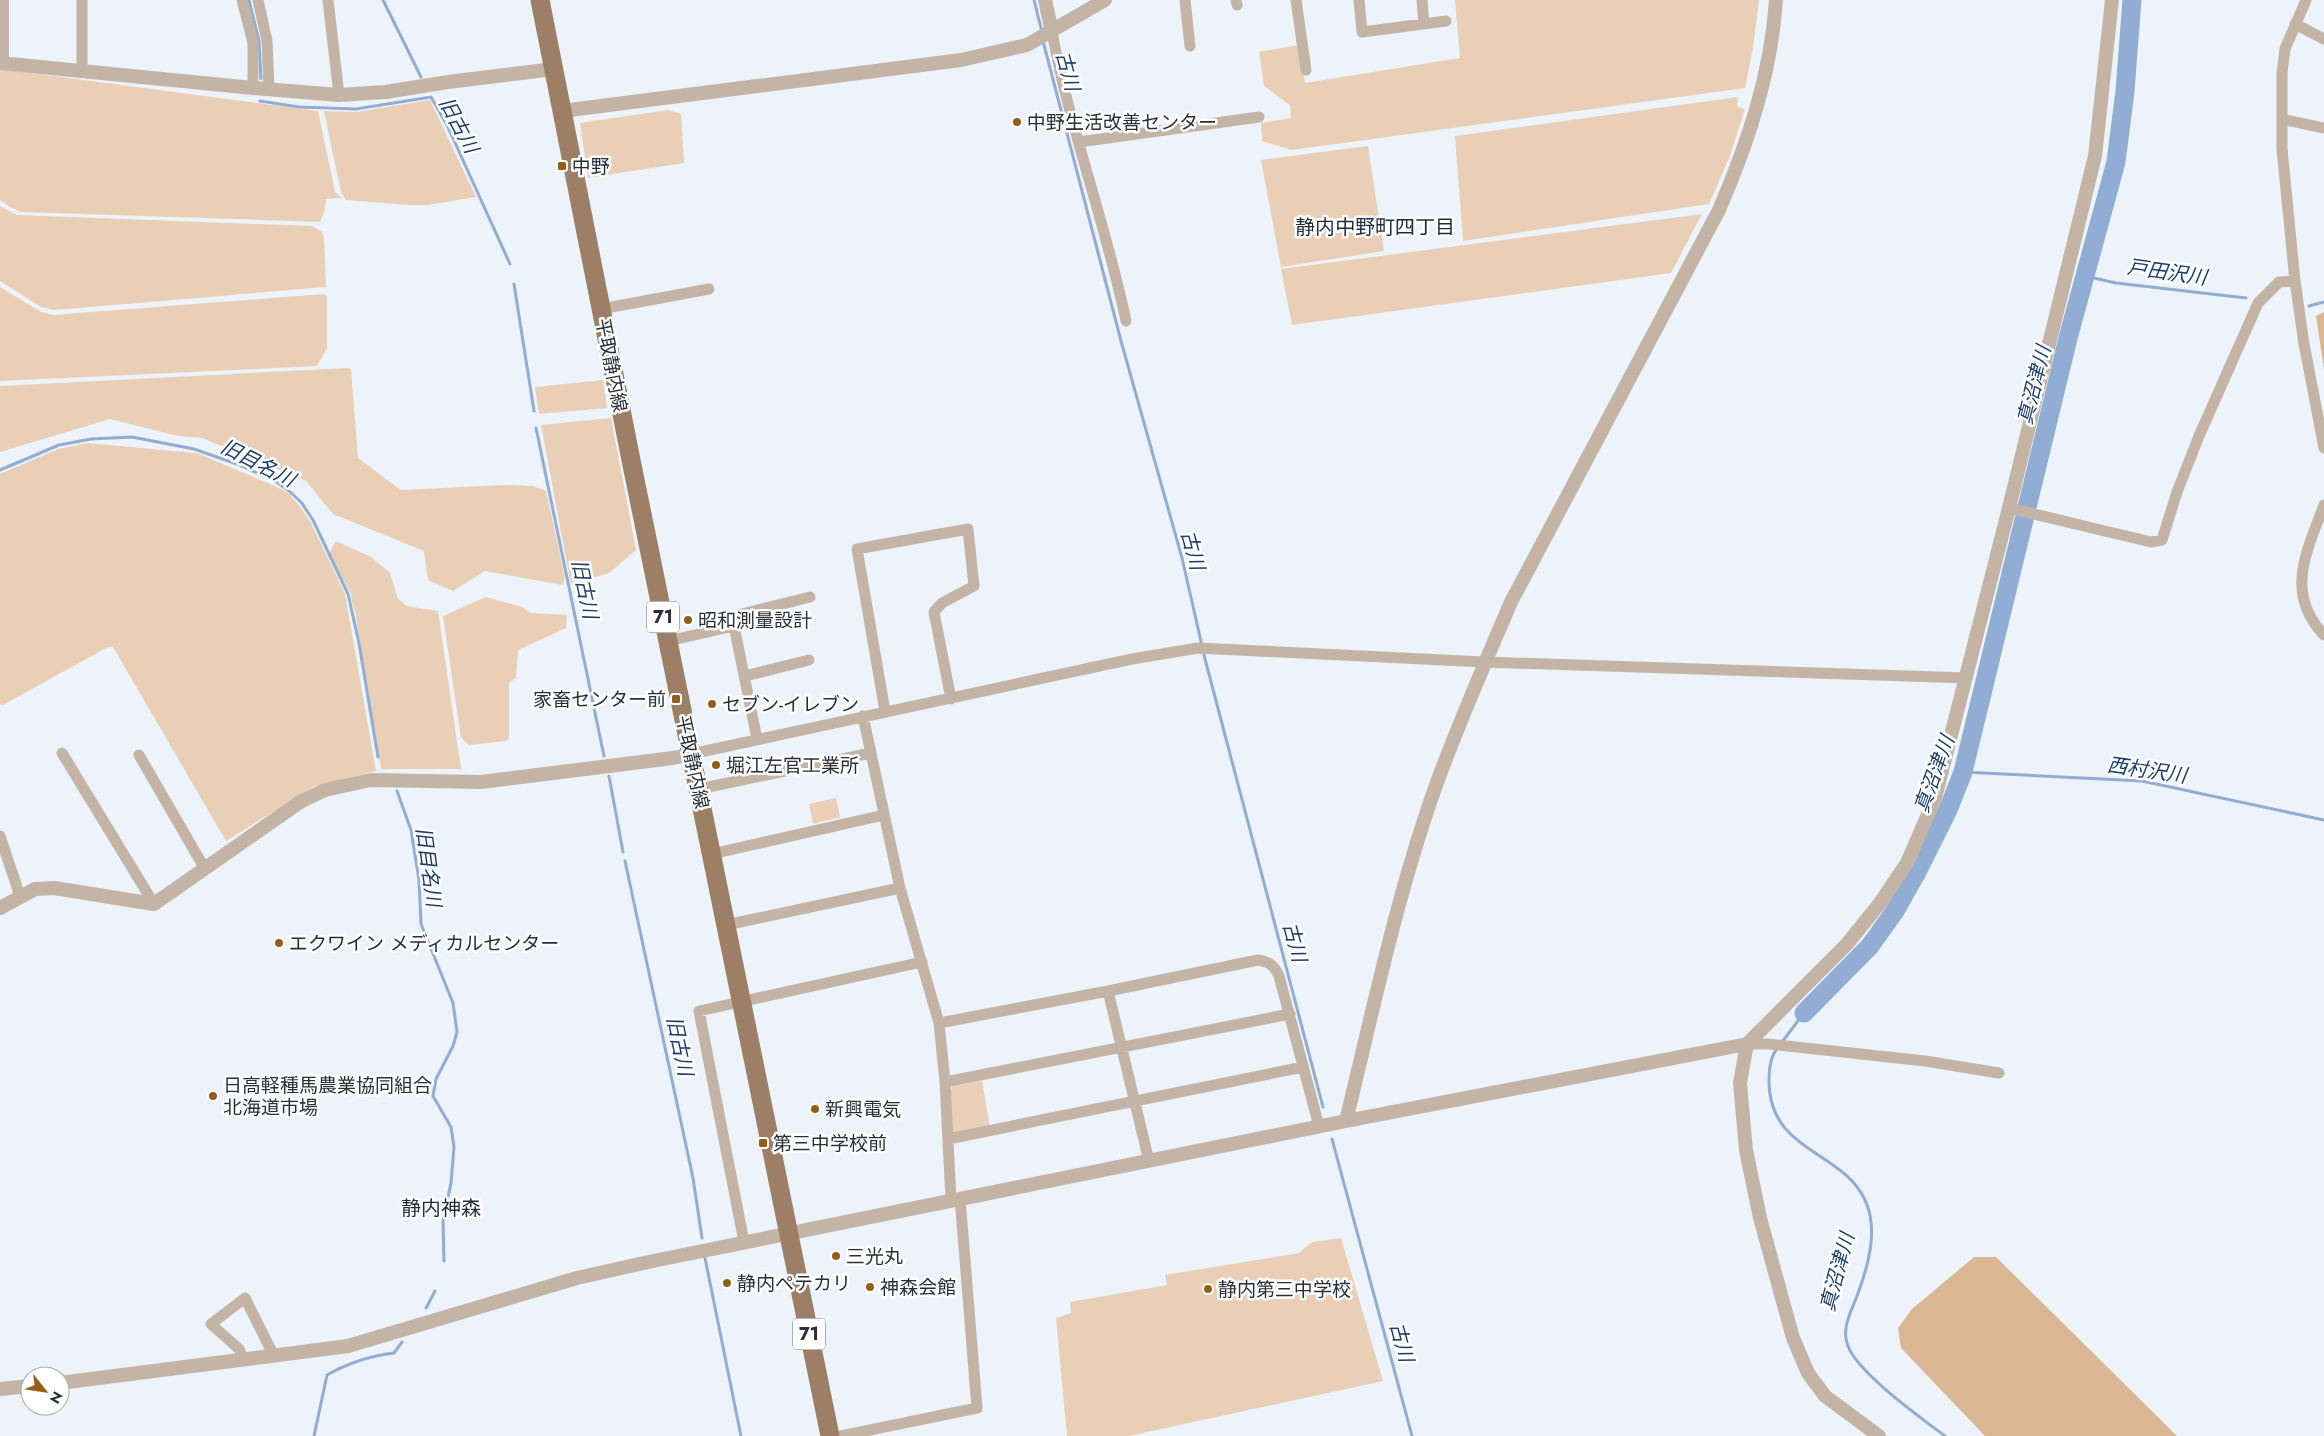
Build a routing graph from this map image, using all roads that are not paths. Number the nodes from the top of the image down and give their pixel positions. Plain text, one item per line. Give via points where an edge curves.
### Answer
1 (2, 0) edge
2 (82, 0) edge
3 (242, 0) edge
4 (258, 0) edge
5 (328, 0) edge
6 (540, 0) edge
7 (1045, 0) edge
8 (1105, 0) edge
9 (1185, 0) edge
10 (1296, 0) edge
11 (1359, 0) edge
12 (1422, 0) edge
13 (1776, 0) edge
14 (2112, 0) edge
15 (2306, 0) edge
16 (1446, 21) dead end
17 (1424, 24) junction
18 (2295, 24) junction
19 (1052, 32) junction
20 (2324, 39) edge
21 (1190, 46) dead end
22 (1, 63) edge
23 (554, 69) junction
24 (1306, 70) dead end
25 (82, 71) junction
26 (254, 88) junction
27 (269, 89) junction
28 (339, 94) junction
29 (562, 111) junction
30 (1259, 117) dead end
31 (2282, 119) junction
32 (2324, 128) edge
33 (1079, 142) junction
34 (2295, 281) junction
35 (709, 289) dead end
36 (601, 309) junction
37 (1126, 321) dead end
38 (2324, 448) edge
39 (2324, 504) edge
40 (2014, 510) junction
41 (810, 596) dead end
42 (734, 626) junction
43 (2324, 635) edge
44 (668, 641) junction
45 (809, 660) dead end
46 (1484, 662) junction
47 (745, 676) junction
48 (1967, 678) junction
49 (951, 699) junction
50 (885, 711) junction
51 (863, 716) junction
52 (757, 739) junction
53 (62, 753) dead end
54 (871, 753) junction
55 (691, 754) junction
56 (139, 755) dead end
57 (698, 790) junction
58 (884, 815) junction
59 (0, 836) edge
60 (712, 854) junction
61 (205, 869) junction
62 (900, 888) junction
63 (20, 896) junction
64 (154, 904) junction
65 (0, 908) edge
66 (726, 924) junction
67 (922, 962) junction
68 (1108, 990) junction
69 (741, 1001) junction
70 (1290, 1014) junction
71 (939, 1023) junction
72 (1746, 1044) junction
73 (1121, 1046) junction
74 (1303, 1068) junction
75 (1999, 1074) dead end
76 (945, 1082) junction
77 (1134, 1102) junction
78 (1346, 1121) junction
79 (1319, 1126) junction
80 (948, 1139) junction
81 (1149, 1161) junction
82 (956, 1199) junction
83 (788, 1233) junction
84 (744, 1242) junction
85 (274, 1356) junction
86 (244, 1360) junction
87 (70, 1382) edge
88 (20, 1387) edge
89 (0, 1389) edge
90 (830, 1436) edge
91 (841, 1436) edge
92 (1879, 1436) edge

1 - 22 street
2 - 25 street
3 - 26 street via 253,43
4 - 27 street via 267,41
5 - 28 street
6 - 23 main road, 平取静内線 / 71
7 - 19 street
8 - 19 street
9 - 21 street
10 - 24 street
11 - 17 street via 1362,32
12 - 17 street
13 - 46 street via 1758,103 1741,158 1719,210 1537,550
14 - 40 street via 2095,156
15 - 18 street
16 - 17 street
18 - 20 street
18 - 31 street via 2285,48
19 - 29 street via 1008,51 961,60
19 - 33 street
22 - 25 street
23 - 28 street via 386,92
23 - 29 main road, 平取静内線 / 71
25 - 26 street
26 - 27 street
27 - 28 street
29 - 36 main road, 平取静内線 / 71
30 - 33 street
31 - 32 street
31 - 34 street
33 - 37 street via 1115,268
34 - 38 street
34 - 40 street via 2279,282 2258,303 2199,436 2162,540 2151,542
35 - 36 street
36 - 44 main road, 平取静内線 / 71
39 - 43 street via 2304,557 2301,577 2305,608 2313,624
40 - 48 street
41 - 42 street via 738,615
42 - 44 street
42 - 47 street
44 - 55 main road, 平取静内線 / 71
45 - 47 street
46 - 48 street
46 - 49 street via 1204,648 1132,659
46 - 78 street via 1438,778 1407,876
47 - 52 street
48 - 72 street via 1935,798 1907,863 1847,944
49 - 50 street
49 - 50 street via 934,612 942,603 974,586 968,529 857,549
50 - 51 street
51 - 52 street
51 - 54 street
52 - 55 street
53 - 64 street
54 - 57 street
54 - 58 street
55 - 57 main road, 平取静内線 / 71
55 - 61 street via 481,782 371,780 349,784 324,790 300,802
56 - 61 street
57 - 60 main road, 平取静内線 / 71
58 - 60 street
58 - 62 street
59 - 63 street
60 - 66 main road, 平取静内線 / 71
61 - 64 street
62 - 66 street
62 - 67 street
63 - 64 street via 35,889 54,888
63 - 65 street
66 - 69 main road, 平取静内線 / 71
67 - 69 street
67 - 71 street
68 - 70 street via 1258,960 1274,966
68 - 71 street
68 - 73 street
69 - 83 main road, 平取静内線 / 71
69 - 84 street via 699,1011
70 - 73 street
70 - 74 street
71 - 76 street
72 - 75 street via 1925,1061
72 - 78 street
72 - 92 street via 1740,1083 1746,1150 1760,1218 1793,1338 1808,1373 1825,1396
73 - 76 street
73 - 77 street
74 - 77 street
74 - 79 street
76 - 80 street
77 - 80 street
77 - 81 street
78 - 79 street
79 - 81 street
80 - 82 street
81 - 82 street
82 - 83 street
82 - 91 street via 977,1408
83 - 84 street
83 - 90 main road, 平取静内線 / 71
84 - 85 street via 577,1278 348,1346
85 - 86 street
85 - 86 street via 244,1298 211,1324 239,1349
86 - 87 street
88 - 89 street

